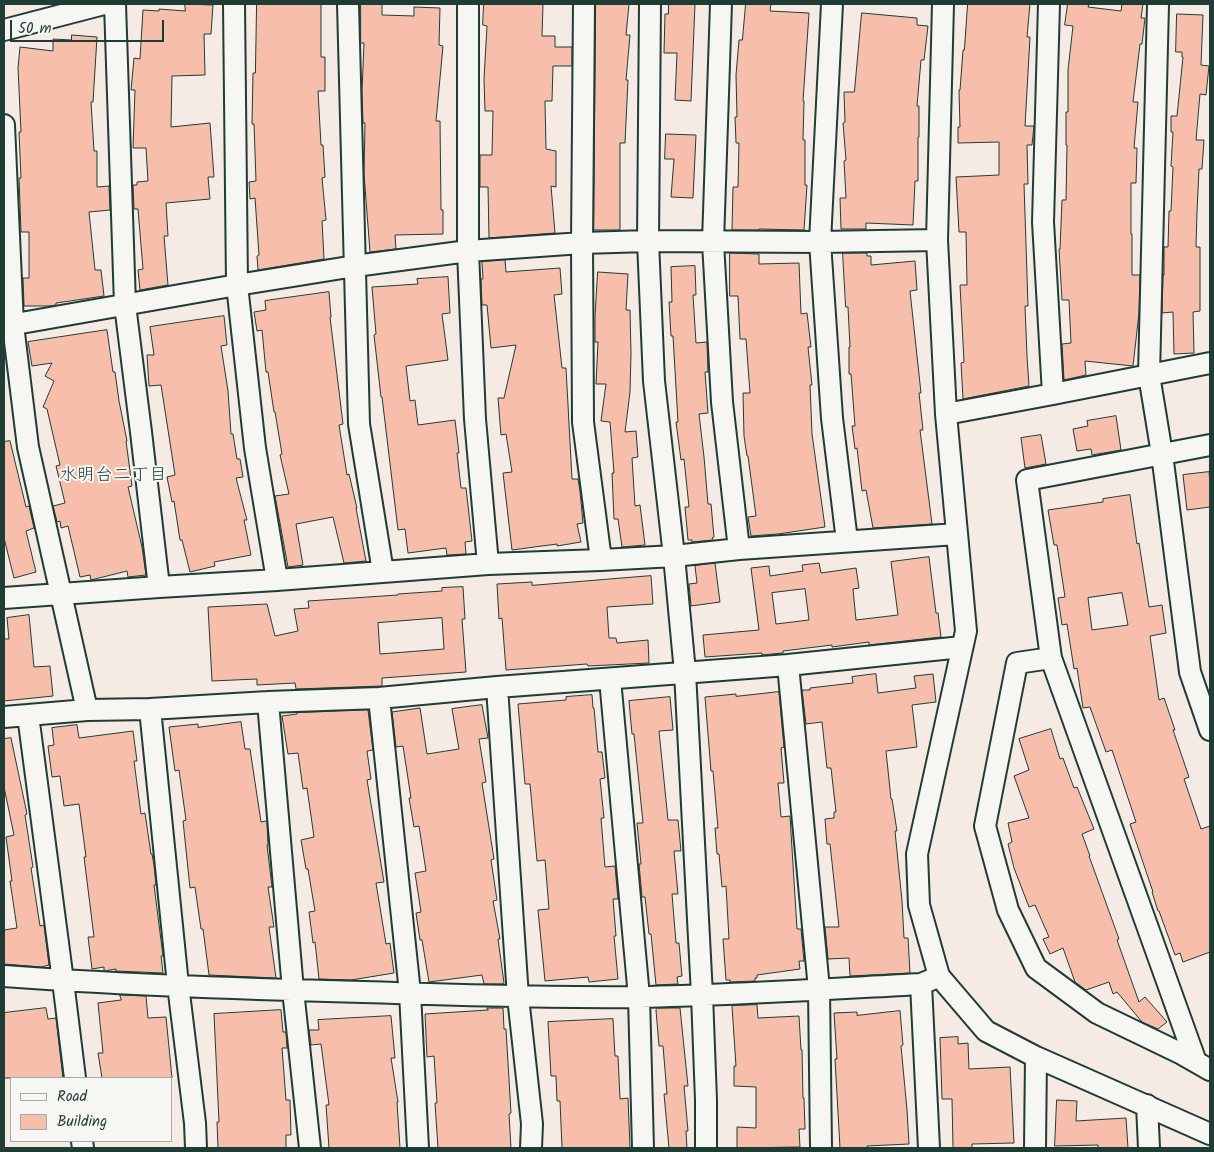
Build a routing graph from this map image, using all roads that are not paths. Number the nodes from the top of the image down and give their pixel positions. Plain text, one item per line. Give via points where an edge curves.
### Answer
1 (104, 4) edge
2 (115, 4) edge
3 (234, 4) edge
4 (348, 4) edge
5 (468, 4) edge
6 (584, 4) edge
7 (650, 4) edge
8 (721, 4) edge
9 (832, 4) edge
10 (943, 4) edge
11 (1049, 4) edge
12 (1158, 4) edge
13 (4, 30) edge
14 (4, 125) edge
15 (937, 240) junction
16 (648, 241) junction
17 (713, 242) junction
18 (820, 242) junction
19 (582, 243) junction
20 (468, 251) junction
21 (355, 266) junction
22 (237, 285) junction
23 (125, 305) junction
24 (8, 326) edge
25 (1210, 363) edge
26 (1148, 375) junction
27 (1053, 394) junction
28 (946, 414) junction
29 (1210, 445) edge
30 (1162, 454) junction
31 (957, 534) junction
32 (847, 541) junction
33 (739, 549) junction
34 (674, 556) junction
35 (601, 560) junction
36 (488, 564) junction
37 (383, 572) junction
38 (277, 580) junction
39 (159, 587) junction
40 (62, 594) junction
41 (4, 598) edge
42 (962, 647) junction
43 (1051, 658) junction
44 (788, 664) junction
45 (685, 672) junction
46 (610, 679) junction
47 (497, 687) junction
48 (379, 698) junction
49 (268, 702) junction
50 (150, 709) junction
51 (87, 710) junction
52 (28, 715) junction
53 (4, 717) edge
54 (1210, 730) edge
55 (4, 976) edge
56 (930, 980) junction
57 (63, 981) junction
58 (178, 986) junction
59 (819, 989) junction
60 (293, 990) junction
61 (410, 994) junction
62 (702, 995) junction
63 (518, 997) junction
64 (640, 997) junction
65 (1036, 1056) junction
66 (1203, 1066) edge
67 (75, 1077) edge
68 (1147, 1105) junction
69 (1210, 1134) edge
70 (196, 1148) edge
71 (310, 1148) edge
72 (418, 1148) edge
73 (531, 1148) edge
74 (643, 1148) edge
75 (706, 1148) edge
76 (821, 1148) edge
77 (929, 1148) edge
78 (1035, 1148) edge
79 (1149, 1148) edge

1 - 13 street
2 - 23 street
3 - 22 street
4 - 21 street
5 - 20 street
6 - 19 street
7 - 16 street
8 - 17 street
9 - 18 street
10 - 15 street
11 - 27 street via 1043,222
12 - 26 street
14 - 24 street
15 - 18 street
15 - 28 street
16 - 17 street
16 - 19 street
16 - 34 street via 654,381
17 - 18 street
17 - 33 street via 722,402
18 - 32 street via 832,418
19 - 20 street
19 - 35 street via 583,422
20 - 21 street
20 - 36 street via 475,419
21 - 22 street
21 - 37 street via 358,424
22 - 23 street
22 - 38 street via 255,448
23 - 24 street
23 - 39 street
24 - 40 street via 28,447
25 - 26 street
26 - 27 street
26 - 30 street
27 - 28 street
28 - 31 street
29 - 30 street
30 - 43 street via 1028,480
30 - 54 street via 1190,672
31 - 32 street
31 - 42 street via 966,631
32 - 33 street
33 - 34 street
34 - 35 street
34 - 45 street
35 - 36 street
36 - 37 street
37 - 38 street
38 - 39 street
39 - 40 street
40 - 41 street
40 - 51 street
42 - 44 street
42 - 56 street via 917,854 919,905
43 - 66 street
43 - 66 street via 1017,663 985,826 1008,910 1036,968 1097,1014
44 - 45 street
44 - 59 street
45 - 46 street
45 - 62 street
46 - 47 street
46 - 64 street
47 - 48 street
47 - 63 street
48 - 49 street
48 - 61 street
49 - 50 street
49 - 60 street
50 - 51 street
50 - 58 street
51 - 52 street
52 - 53 street
52 - 57 street
55 - 57 street
56 - 59 street
56 - 65 street via 986,1031
56 - 77 street
57 - 58 street
57 - 67 street
58 - 60 street
58 - 70 street
59 - 62 street
59 - 76 street
60 - 61 street
60 - 71 street
61 - 63 street
61 - 72 street
62 - 64 street
62 - 75 street
63 - 64 street
63 - 73 street via 532,1124
64 - 74 street
65 - 68 street
65 - 78 street
68 - 69 street
68 - 79 street

